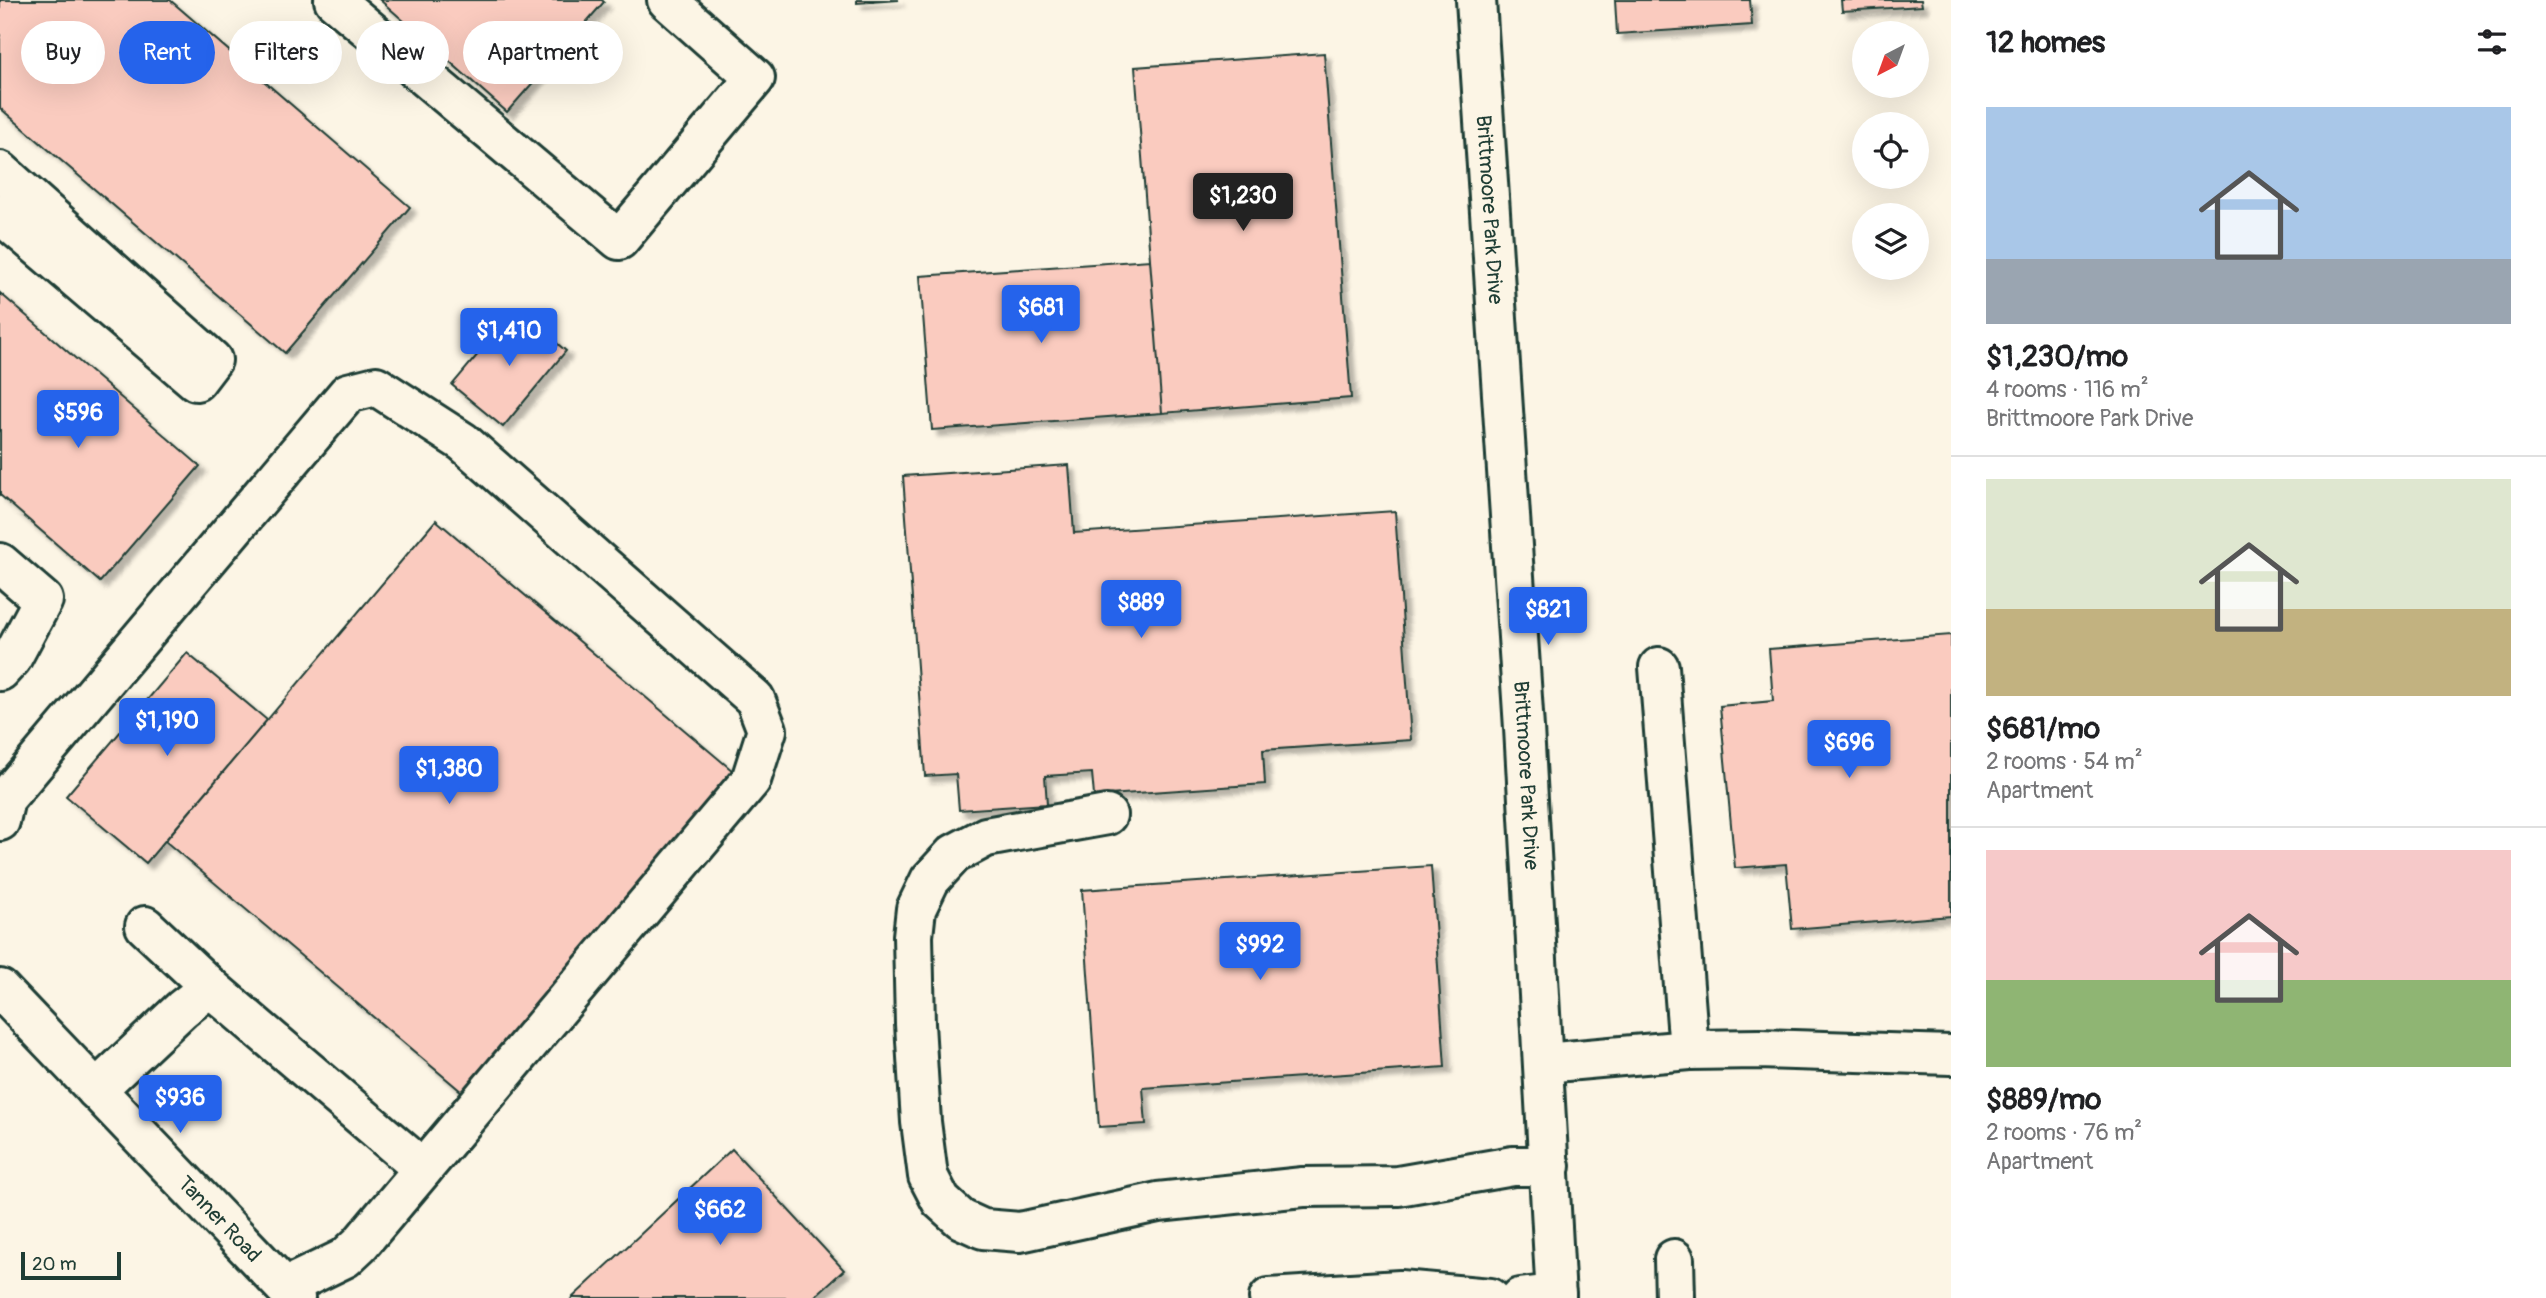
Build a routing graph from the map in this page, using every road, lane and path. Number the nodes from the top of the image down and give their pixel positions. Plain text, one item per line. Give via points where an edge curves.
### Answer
1 (334, 0) edge
2 (667, 0) edge
3 (1476, 0) edge
4 (0, 171) edge
5 (0, 214) edge
6 (0, 563) edge
7 (1659, 667) dead end
8 (0, 671) edge
9 (1107, 815) dead end
10 (0, 821) edge
11 (145, 926) dead end
12 (210, 987) junction
13 (0, 989) edge
14 (1689, 1050) junction
15 (1951, 1055) edge
16 (1544, 1063) junction
17 (96, 1090) junction
18 (1550, 1166) junction
19 (423, 1169) junction
20 (1674, 1259) dead end
21 (290, 1292) edge
22 (1468, 1297) edge
23 (1544, 1297) edge
24 (1269, 1298) edge
25 (1675, 1298) edge

1 - 2 street via 619,240 755,78
3 - 16 street, Brittmoore Park Drive
4 - 5 street via 212,360 196,381
6 - 8 street via 43,600 12,658
7 - 14 street
9 - 18 street via 986,837 954,854 930,880 916,909 915,1024 928,1176 941,1201 961,1219 983,1229 1020,1232 1158,1202 1303,1187 1398,1186 1513,1166
10 - 19 street via 5,799 348,393 376,386 463,442 755,699 767,730 751,780
11 - 12 street
12 - 17 street
12 - 19 street
13 - 17 street, Tanner Road
14 - 15 street
14 - 16 street
16 - 18 street, Brittmoore Park Drive
17 - 21 street, Tanner Road
18 - 23 street, Brittmoore Park Drive
19 - 21 street via 345,1258
20 - 25 street
22 - 24 street via 1401,1290

